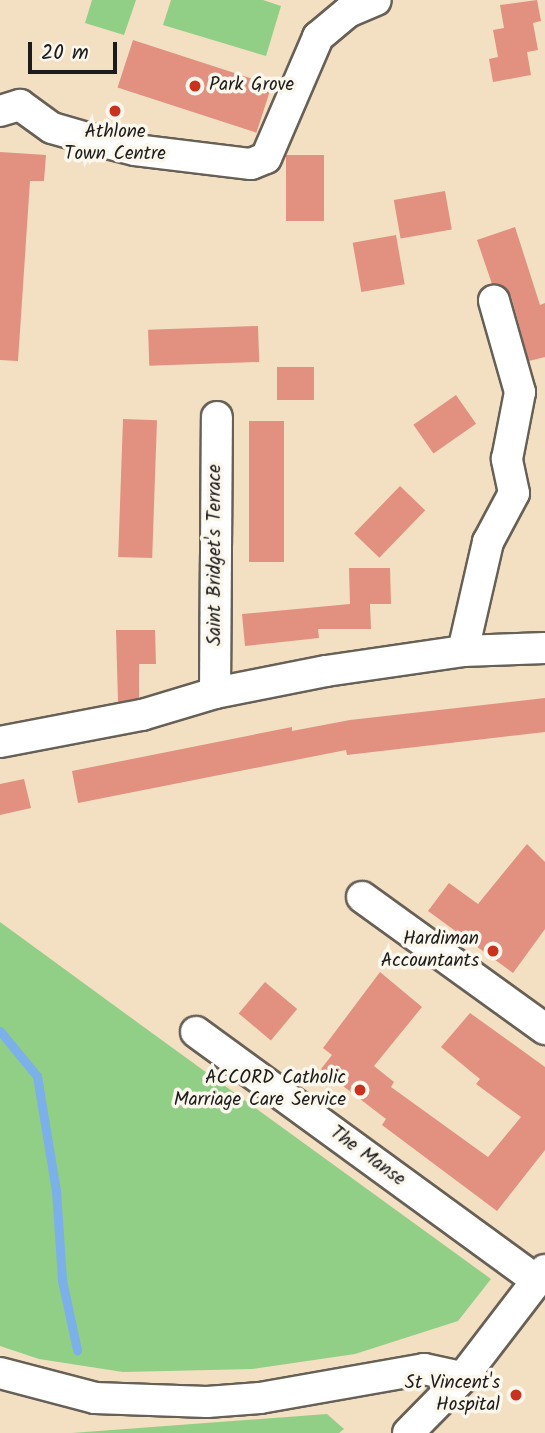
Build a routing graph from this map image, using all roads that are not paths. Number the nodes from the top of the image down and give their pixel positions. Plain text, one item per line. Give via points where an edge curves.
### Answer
1 (376, 0) edge
2 (0, 111) edge
3 (494, 301) dead end
4 (217, 417) dead end
5 (545, 648) edge
6 (463, 651) junction
7 (215, 693) junction
8 (0, 743) edge
9 (362, 897) dead end
10 (545, 1030) edge
11 (197, 1032) dead end
12 (541, 1276) edge
13 (0, 1373) edge
14 (463, 1377) junction
15 (408, 1433) edge

1 - 2 street via 348,12 318,37 266,158 251,164 135,150 52,128 20,105
3 - 6 street via 520,392 507,459 514,493 488,542
4 - 7 street, Saint Bridget's Terrace
5 - 6 street
6 - 7 street
7 - 8 street via 142,715
9 - 10 street
11 - 12 street, The Manse
12 - 14 street
13 - 14 street via 84,1396 146,1402 260,1398 424,1369
14 - 15 street

